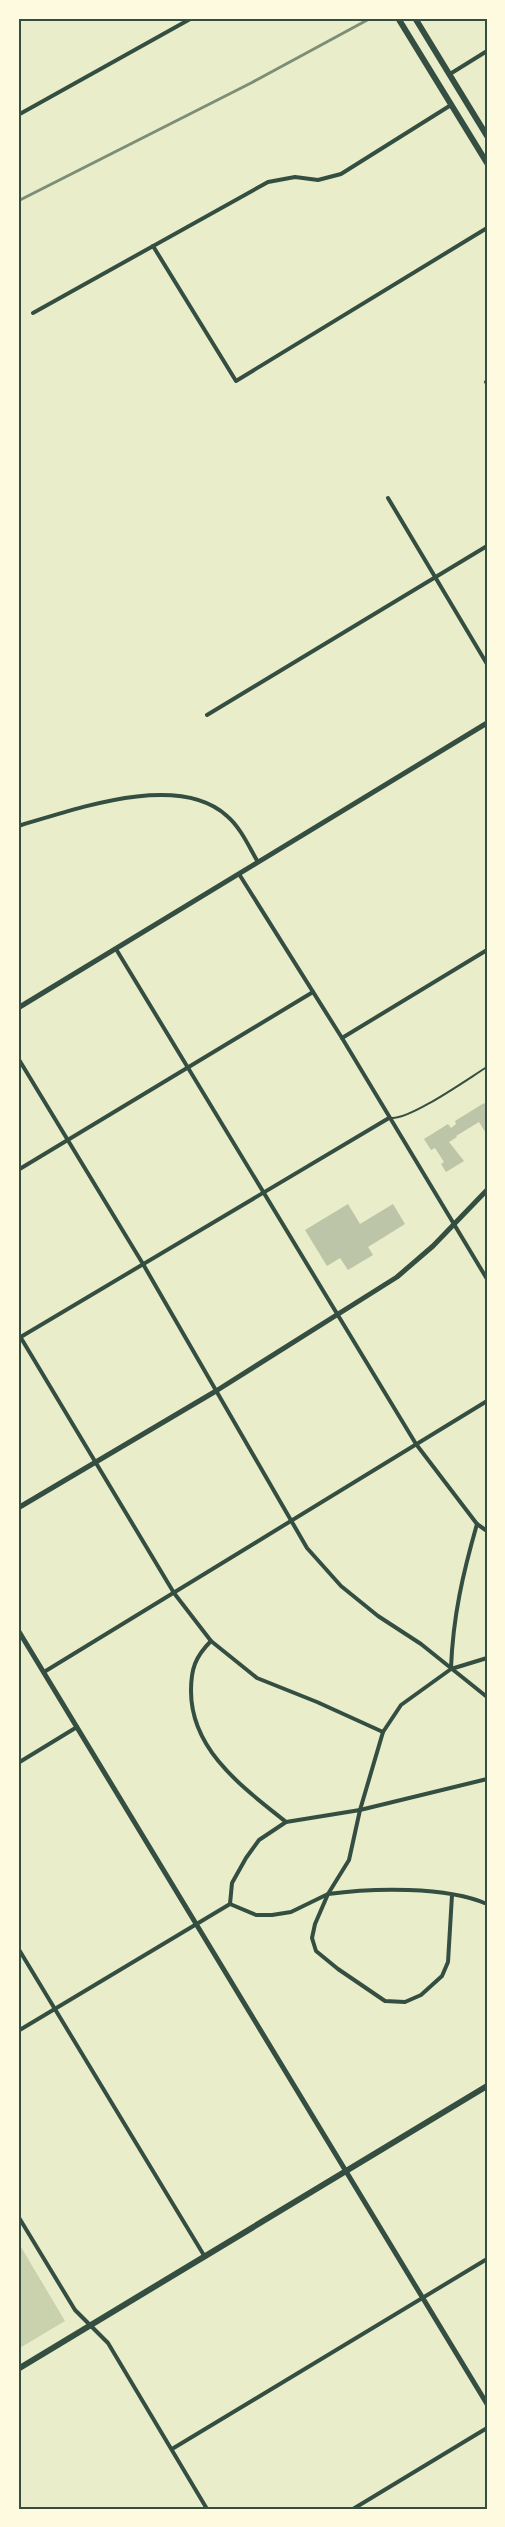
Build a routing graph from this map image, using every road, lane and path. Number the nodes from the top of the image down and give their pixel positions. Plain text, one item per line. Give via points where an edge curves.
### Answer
1 (192, 18) edge
2 (398, 18) edge
3 (415, 18) edge
4 (487, 51) edge
5 (449, 74) junction
6 (452, 105) junction
7 (18, 115) edge
8 (487, 136) edge
9 (487, 163) edge
10 (487, 228) edge
11 (153, 246) junction
12 (33, 313) dead end
13 (388, 498) dead end
14 (487, 546) edge
15 (434, 577) junction
16 (487, 664) edge
17 (207, 715) dead end
18 (487, 723) edge
19 (18, 826) edge
20 (258, 862) junction
21 (239, 874) junction
22 (116, 948) junction
23 (487, 950) edge
24 (313, 992) junction
25 (18, 1008) edge
26 (342, 1038) junction
27 (18, 1058) edge
28 (188, 1067) junction
29 (487, 1067) edge
30 (389, 1118) junction
31 (68, 1140) junction
32 (18, 1170) edge
33 (487, 1190) edge
34 (263, 1192) junction
35 (454, 1225) junction
36 (143, 1264) junction
37 (487, 1280) edge
38 (338, 1315) junction
39 (19, 1336) edge
40 (216, 1391) junction
41 (487, 1401) edge
42 (416, 1444) junction
43 (96, 1462) junction
44 (18, 1508) edge
45 (291, 1520) junction
46 (477, 1524) junction
47 (487, 1531) edge
48 (174, 1593) junction
49 (18, 1630) edge
50 (211, 1641) junction
51 (487, 1658) edge
52 (451, 1669) junction
53 (44, 1672) junction
54 (487, 1697) edge
55 (77, 1727) junction
56 (383, 1732) junction
57 (18, 1763) edge
58 (487, 1779) edge
59 (360, 1810) junction
60 (286, 1822) junction
61 (328, 1894) junction
62 (452, 1895) junction
63 (230, 1904) junction
64 (487, 1904) edge
65 (195, 1923) junction
66 (18, 1948) edge
67 (55, 2008) junction
68 (18, 2031) edge
69 (487, 2086) edge
70 (346, 2172) junction
71 (18, 2216) edge
72 (206, 2257) junction
73 (487, 2259) edge
74 (423, 2298) junction
75 (91, 2325) junction
76 (18, 2369) edge
77 (487, 2404) edge
78 (487, 2428) edge
79 (172, 2450) junction
80 (207, 2509) edge
81 (353, 2509) edge

1 - 7 street
2 - 6 main road
3 - 5 main road
4 - 5 street
5 - 8 main road
6 - 9 main road
6 - 11 street via 341,174 318,180 295,177 268,182
10 - 11 street via 236,381
11 - 12 street
13 - 15 street
14 - 15 street
15 - 16 street
15 - 17 street
18 - 20 street
19 - 20 street via 133,796 179,796 227,815
20 - 21 street
21 - 22 street
21 - 24 street
22 - 25 street
22 - 28 street
23 - 26 street
24 - 26 street
24 - 28 street
26 - 30 street
27 - 31 street
28 - 31 street
28 - 34 street
29 - 30 lane via 398,1119
30 - 34 street
30 - 35 street
31 - 32 street
31 - 36 street
33 - 35 street
34 - 36 street
34 - 38 street
35 - 37 street
35 - 38 street via 397,1277
36 - 39 street
36 - 40 street
38 - 40 street
38 - 42 street
39 - 43 street
40 - 43 street
40 - 45 street
41 - 42 street
42 - 45 street
42 - 46 street
43 - 44 street
43 - 48 street
45 - 48 street
45 - 52 street via 307,1548 341,1586
46 - 47 street
46 - 52 street via 460,1583
48 - 50 street
48 - 53 street
49 - 53 street
50 - 56 street via 257,1678
50 - 60 street via 193,1664 192,1713 198,1730 225,1770
51 - 52 street
52 - 54 street
52 - 56 street via 401,1705
53 - 55 street
55 - 57 street
55 - 65 street
56 - 59 street
58 - 59 street
59 - 60 street
59 - 61 street via 349,1860
60 - 63 street via 259,1840 246,1858 232,1883
61 - 62 street via 389,1890
61 - 62 street via 312,1938 316,1951 385,2001 405,2002 421,1995 442,1976 448,1962
61 - 63 street via 291,1912 272,1915 256,1916
62 - 64 street
63 - 65 street
65 - 67 street
65 - 70 street
66 - 67 street
67 - 68 street
67 - 72 street
69 - 70 main road
70 - 72 main road
70 - 74 street
71 - 75 street via 75,2310
72 - 75 main road
73 - 74 street
74 - 77 street
74 - 79 street
75 - 76 main road
75 - 79 street via 108,2343
78 - 81 street
79 - 80 street

